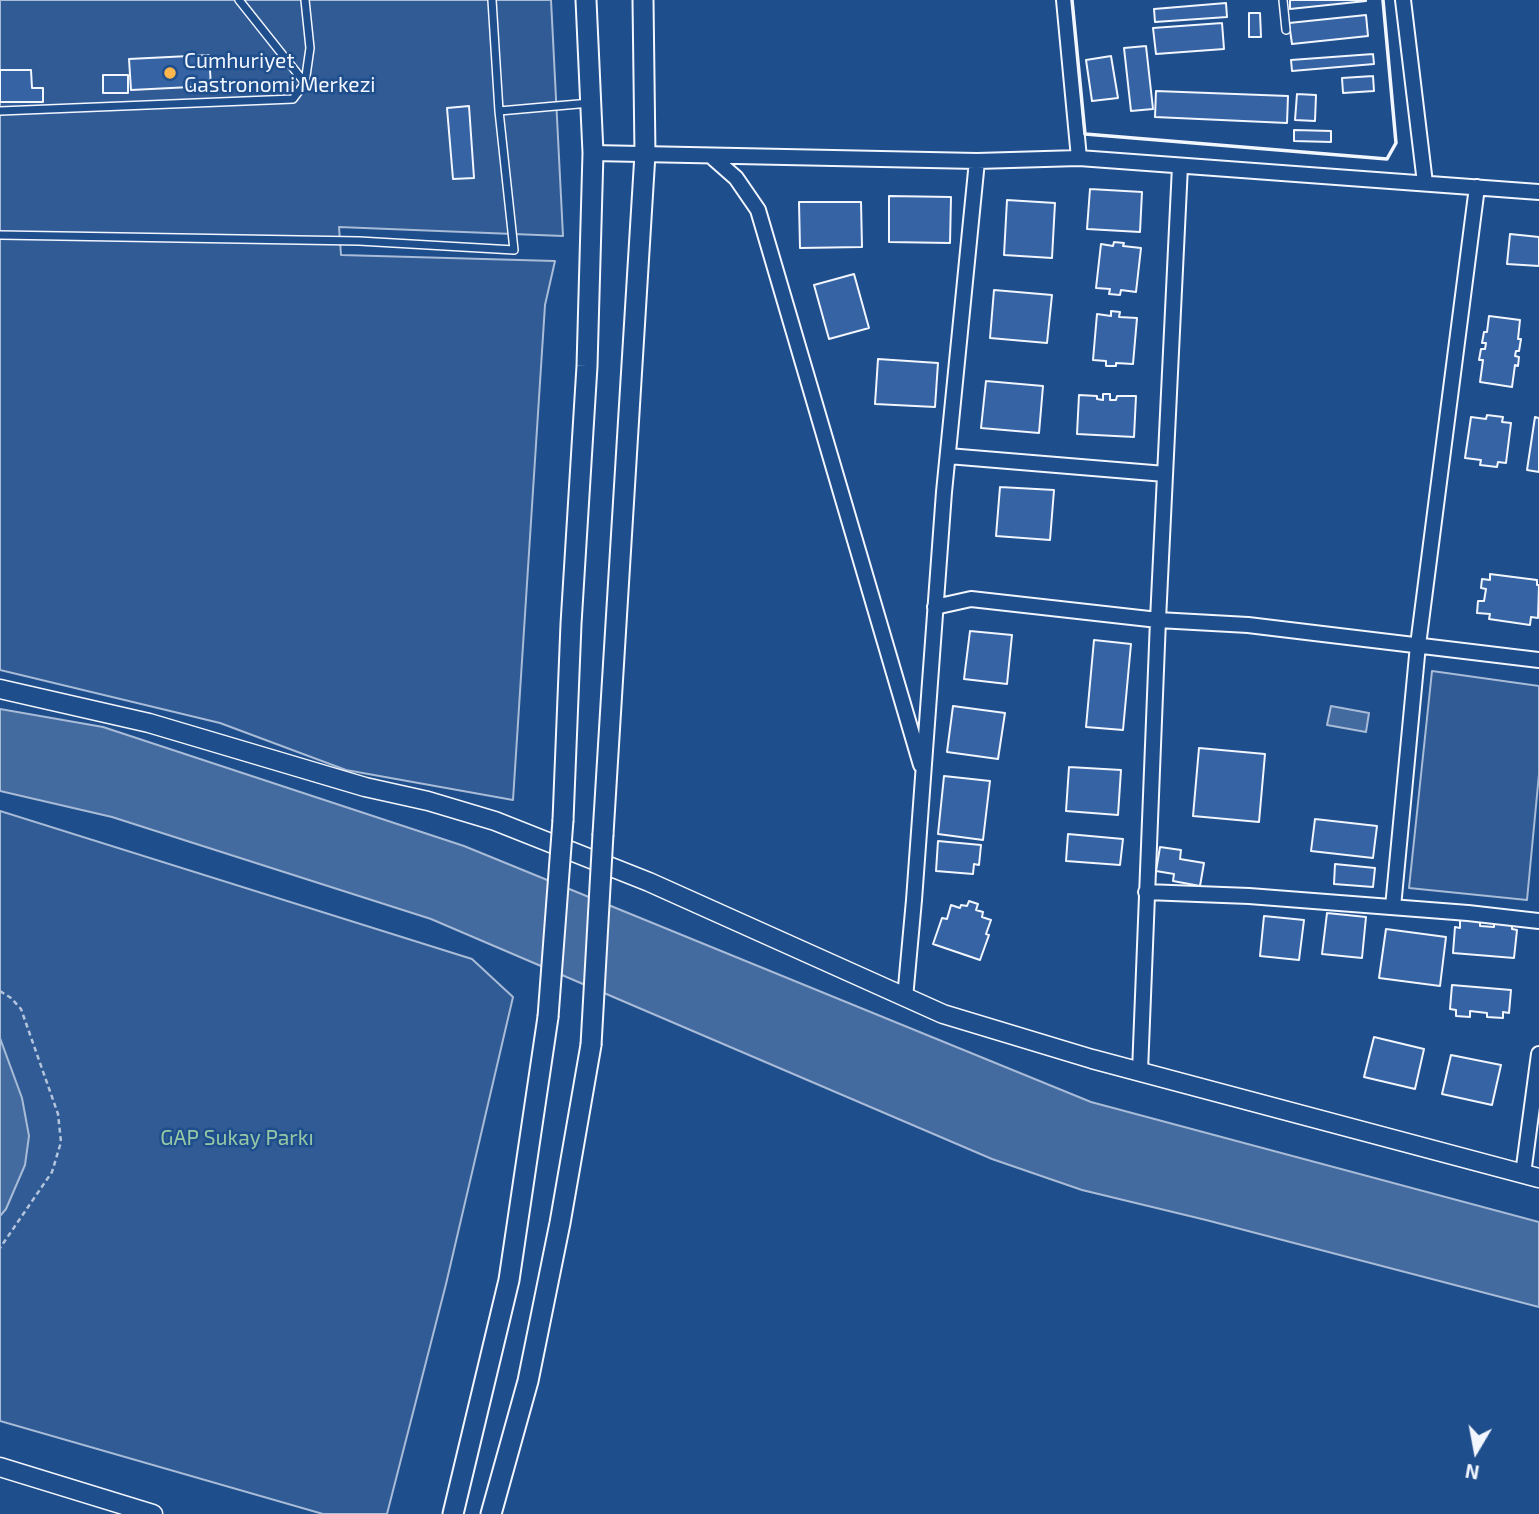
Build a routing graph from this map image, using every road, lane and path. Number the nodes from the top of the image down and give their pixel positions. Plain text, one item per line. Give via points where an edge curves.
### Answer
1 (239, 0) edge
2 (306, 0) edge
3 (492, 0) edge
4 (586, 0) edge
5 (643, 0) edge
6 (1064, 0) edge
7 (1283, 0) edge
8 (1403, 0) edge
9 (1286, 30) dead end
10 (305, 83) junction
11 (591, 103) junction
12 (0, 111) edge
13 (499, 111) junction
14 (593, 153) junction
15 (645, 154) junction
16 (711, 156) junction
17 (1079, 158) junction
18 (977, 160) junction
19 (1180, 166) junction
20 (1425, 183) junction
21 (1477, 187) junction
22 (1539, 191) edge
23 (0, 235) edge
24 (948, 456) junction
25 (1165, 474) junction
26 (935, 607) junction
27 (1158, 620) junction
28 (1418, 645) junction
29 (1539, 660) edge
30 (0, 689) edge
31 (923, 773) junction
32 (1146, 891) junction
33 (1393, 907) junction
34 (1539, 921) edge
35 (0, 991) edge
36 (905, 998) junction
37 (1539, 1054) edge
38 (1140, 1071) junction
39 (1531, 1176) edge
40 (0, 1248) edge
41 (0, 1467) edge
42 (153, 1514) edge
43 (453, 1514) edge
44 (491, 1514) edge

1 - 10 lane
2 - 10 lane via 310,48
3 - 13 lane
4 - 11 main road
5 - 15 main road
6 - 17 street
7 - 9 lane
8 - 20 street
10 - 12 lane via 293,99
11 - 13 lane
11 - 14 main road
13 - 23 lane via 514,250 359,241
14 - 15 street
14 - 43 main road, bridge via 587,366 548,1017 509,1280
15 - 16 street
15 - 44 main road, bridge via 591,1045 528,1381
16 - 18 street
16 - 31 street via 736,178 758,210
17 - 18 street
17 - 19 street
18 - 24 street
19 - 20 street
19 - 25 street
20 - 21 street
21 - 22 street
21 - 28 street
24 - 25 street
24 - 26 street
25 - 27 street
26 - 27 street via 971,598
26 - 31 street
27 - 28 street via 1248,625
27 - 32 street
28 - 29 street
28 - 33 street
30 - 36 street via 149,723 495,821 649,881
31 - 36 street
32 - 33 street
32 - 38 street
33 - 34 street
35 - 40 path via 21,1009 58,1114 61,1142 52,1172
36 - 38 street via 943,1014
37 - 39 street
38 - 39 street
41 - 42 street

